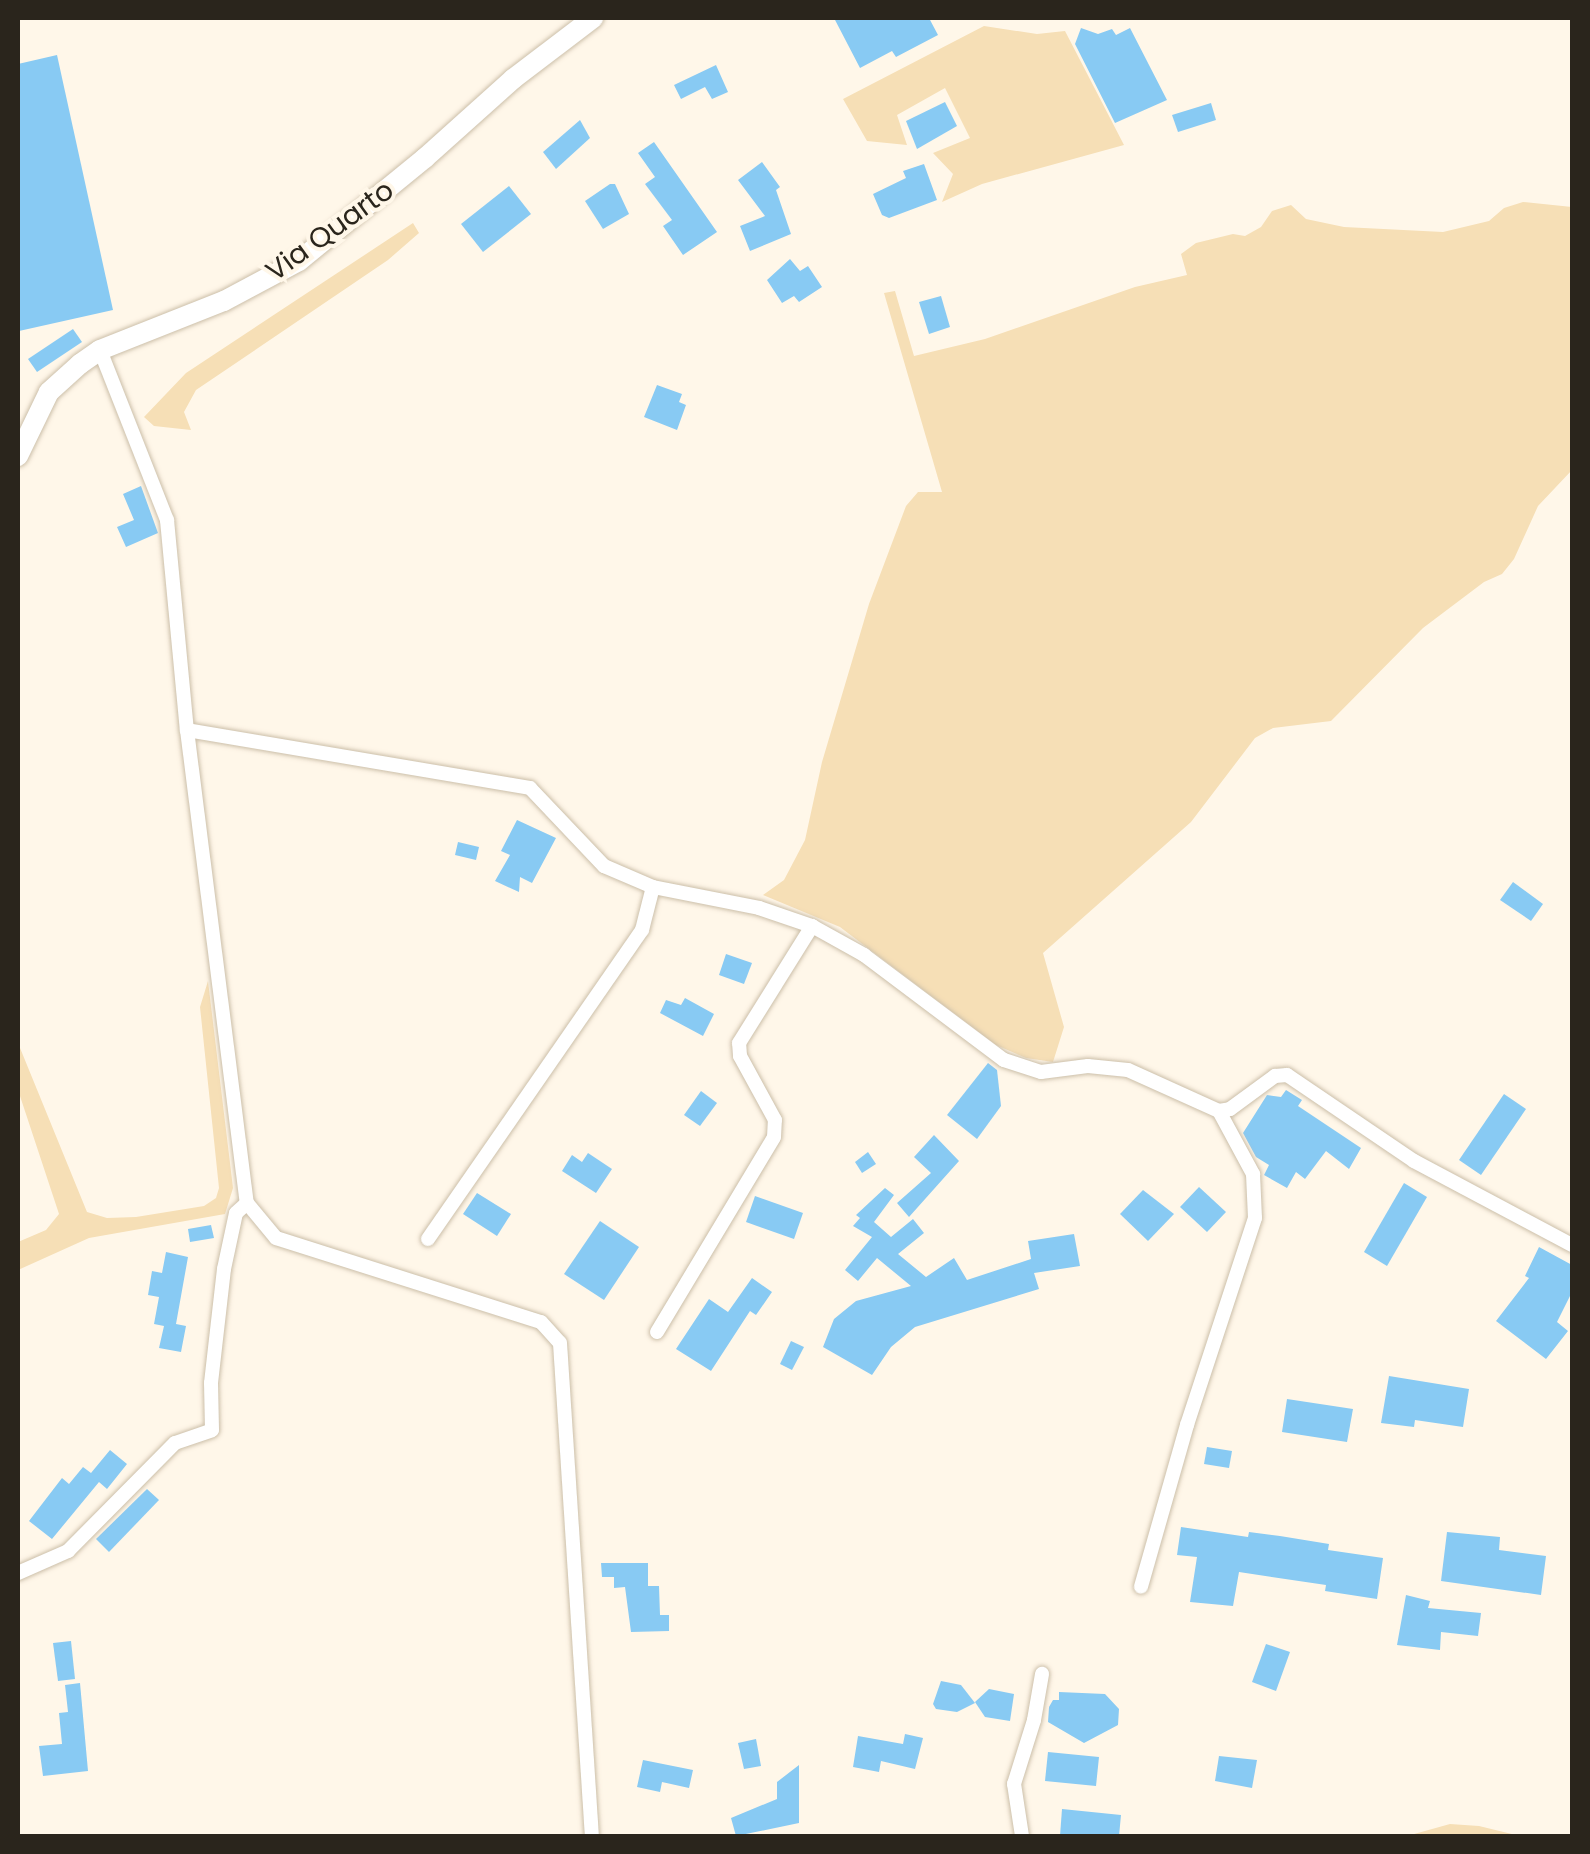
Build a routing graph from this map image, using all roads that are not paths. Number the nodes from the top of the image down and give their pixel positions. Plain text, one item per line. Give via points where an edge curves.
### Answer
1 (592, 18) edge
2 (100, 350) junction
3 (18, 456) edge
4 (187, 730) junction
5 (653, 887) junction
6 (812, 926) junction
7 (1219, 1112) junction
8 (247, 1203) junction
9 (428, 1239) dead end
10 (1572, 1245) edge
11 (657, 1332) dead end
12 (18, 1573) edge
13 (1141, 1587) dead end
14 (1042, 1674) dead end
15 (592, 1836) edge
16 (1022, 1836) edge

1 - 2 street, Via Quarto via 299,261 224,301
2 - 3 street, Via Quarto via 49,392
2 - 4 street via 167,520
4 - 5 street via 530,788 604,866
4 - 8 street
5 - 6 street
5 - 9 street via 642,930
6 - 7 street via 864,955 1004,1060 1041,1072 1128,1070
6 - 11 street via 739,1043 775,1120 774,1137
7 - 10 street via 1287,1075 1414,1162
7 - 13 street via 1253,1174 1255,1218
8 - 12 street via 236,1213 224,1268 212,1430 174,1443 68,1551
8 - 15 street via 276,1238 541,1322 560,1343
14 - 16 street via 1014,1784

